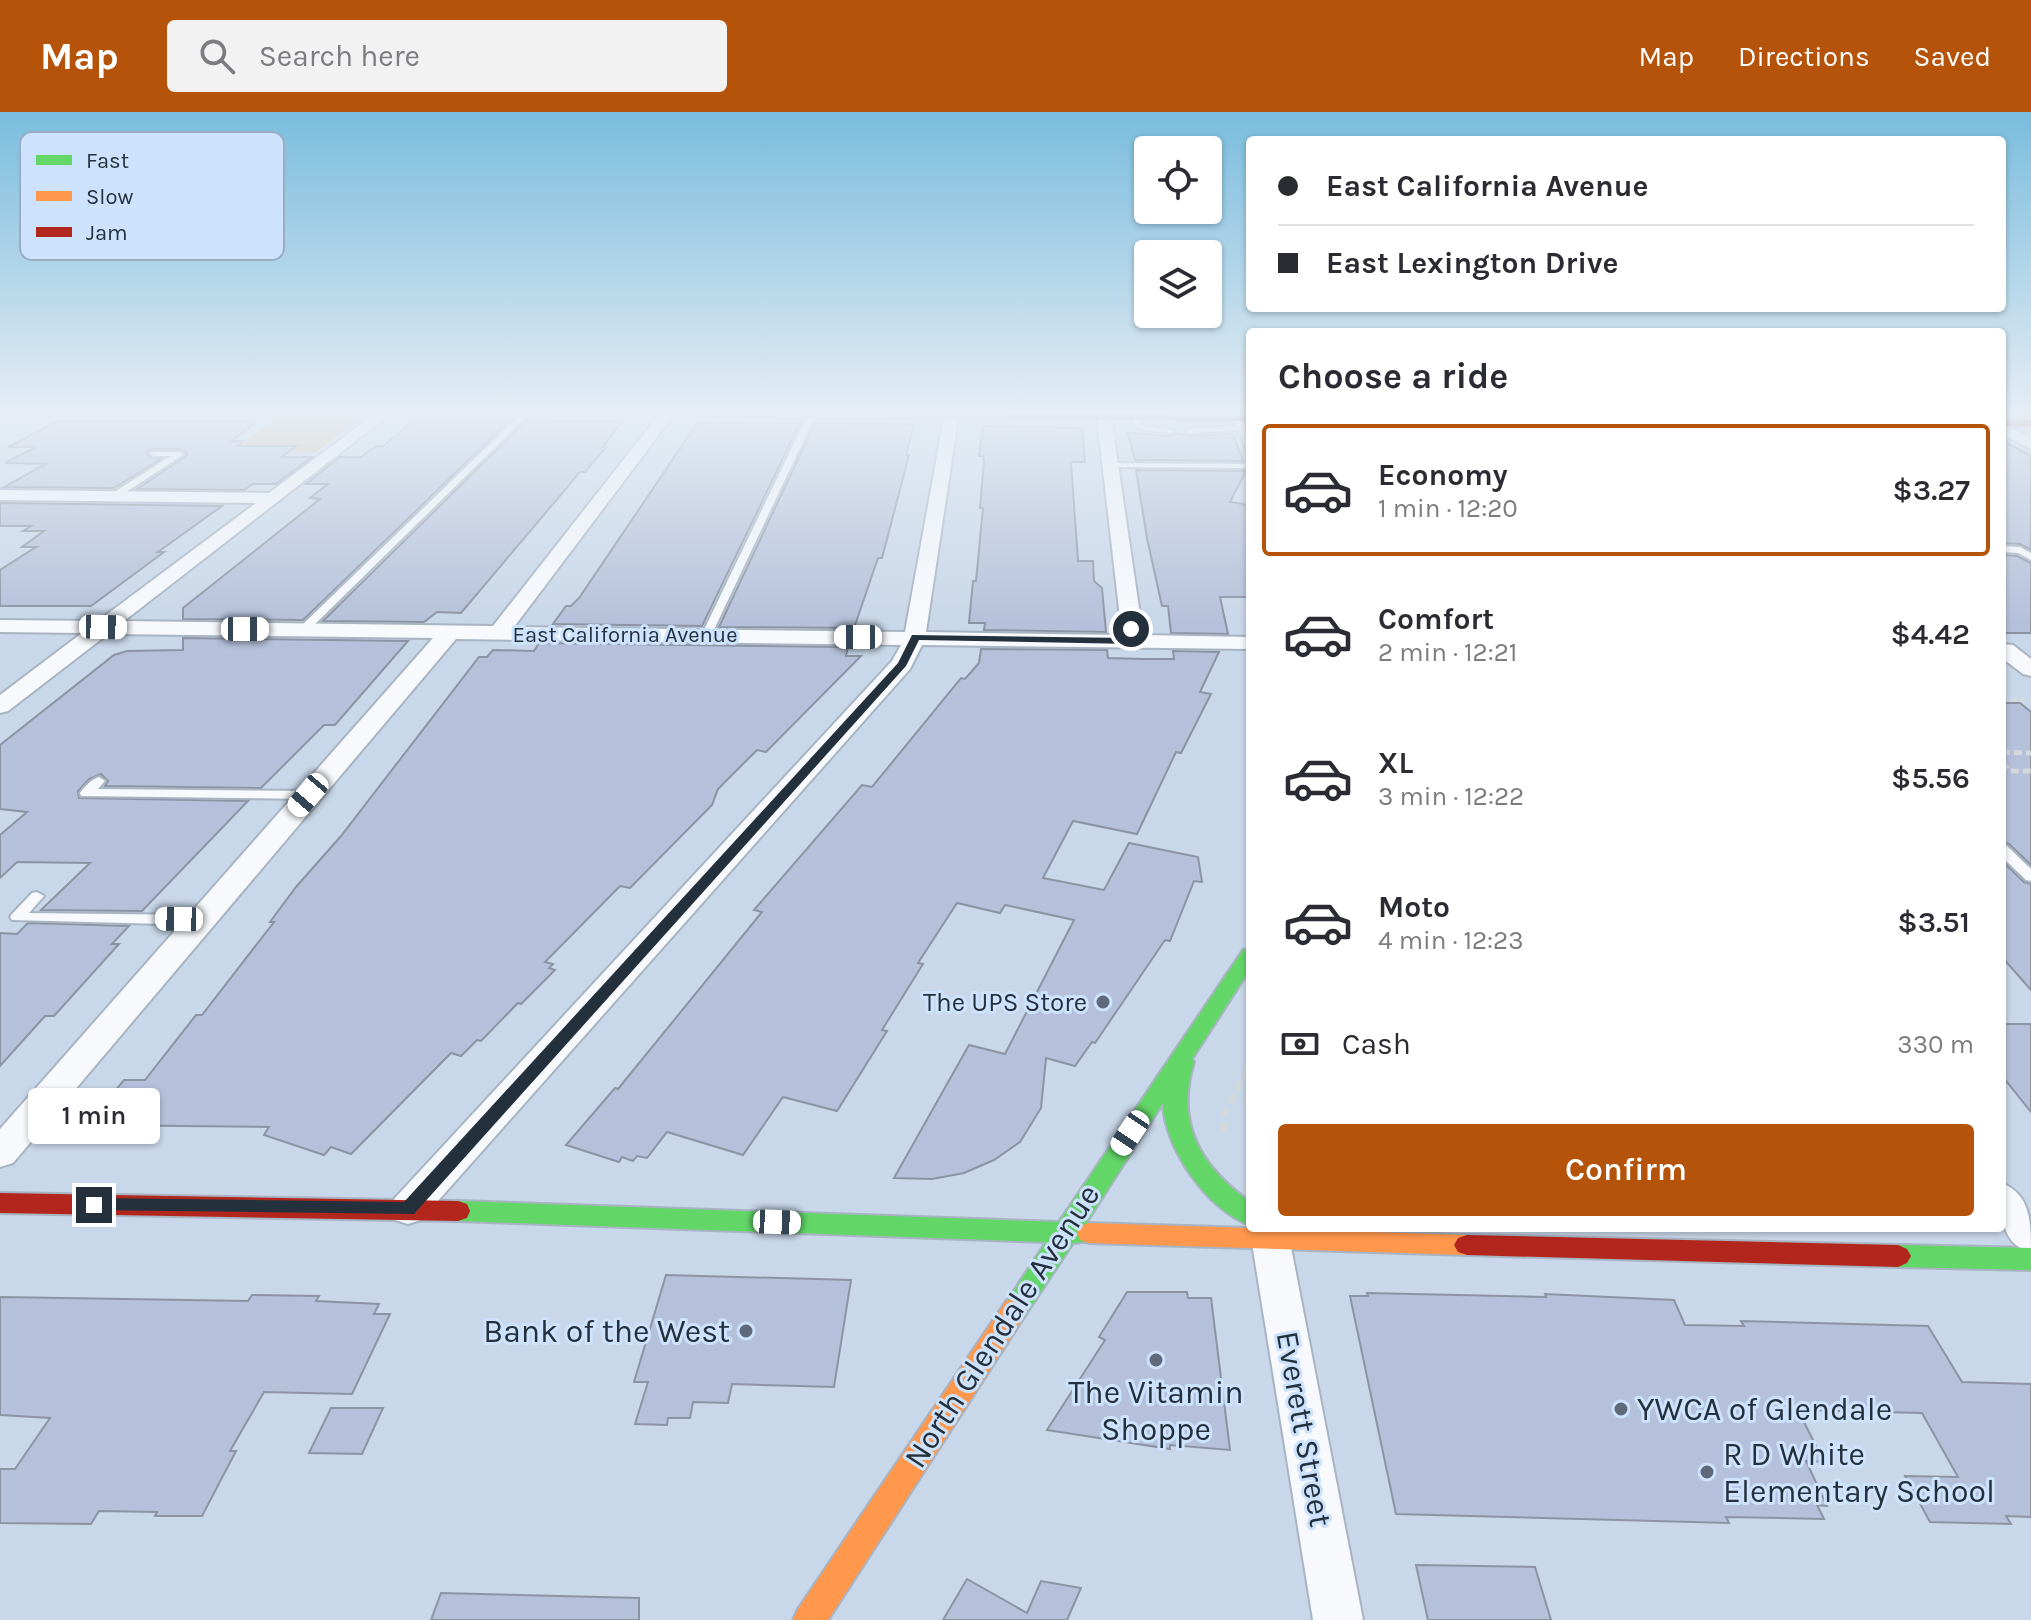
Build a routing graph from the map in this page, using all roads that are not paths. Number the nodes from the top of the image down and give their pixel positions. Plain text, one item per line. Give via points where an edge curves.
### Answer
1 (135, 482) edge
2 (295, 482) edge
3 (455, 482) edge
4 (615, 482) edge
5 (780, 482) edge
6 (941, 482) edge
7 (1112, 482) edge
8 (0, 495) edge
9 (114, 496) junction
10 (275, 498) junction
11 (2006, 549) edge
12 (2031, 557) edge
13 (0, 626) edge
14 (103, 627) junction
15 (303, 630) junction
16 (449, 633) junction
17 (498, 634) junction
18 (706, 636) junction
19 (915, 637) junction
20 (1133, 641) junction
21 (1246, 643) edge
22 (2006, 650) edge
23 (2031, 650) edge
24 (2006, 651) edge
25 (2031, 669) edge
26 (0, 706) edge
27 (99, 781) dead end
28 (308, 795) junction
29 (2006, 853) edge
30 (2031, 877) edge
31 (37, 896) dead end
32 (201, 920) junction
33 (1246, 960) edge
34 (1191, 1042) junction
35 (0, 1153) edge
36 (0, 1203) edge
37 (2006, 1203) edge
38 (408, 1209) junction
39 (1246, 1214) edge
40 (1246, 1228) edge
41 (1063, 1232) junction
42 (1268, 1232) edge
43 (1298, 1232) edge
44 (2031, 1237) edge
45 (2031, 1259) edge
46 (809, 1620) edge
47 (1338, 1620) edge

1 - 9 lane
2 - 10 street
3 - 15 lane
4 - 17 street
5 - 18 lane
6 - 19 street
7 - 20 street
8 - 9 street
9 - 10 street
10 - 14 street
11 - 12 lane
13 - 14 street, East California Avenue
14 - 15 street, East California Avenue
14 - 26 street
15 - 16 street, East California Avenue
16 - 17 street, East California Avenue
16 - 28 street
17 - 18 street, East California Avenue
18 - 19 street, East California Avenue
19 - 20 street, East California Avenue
19 - 38 street via 902,664
20 - 21 street, East California Avenue
22 - 23 street
24 - 25 street
27 - 28 lane via 86,793
28 - 32 street
29 - 30 lane
31 - 32 lane via 17,917
32 - 35 street
33 - 34 street, North Glendale Avenue
34 - 39 street via 1173,1086 1176,1120 1188,1152 1210,1184
34 - 41 street, North Glendale Avenue
36 - 38 street
37 - 44 street
38 - 41 street
40 - 41 street
41 - 46 street, North Glendale Avenue
42 - 47 street, Everett Street
43 - 45 street via 1359,1242

